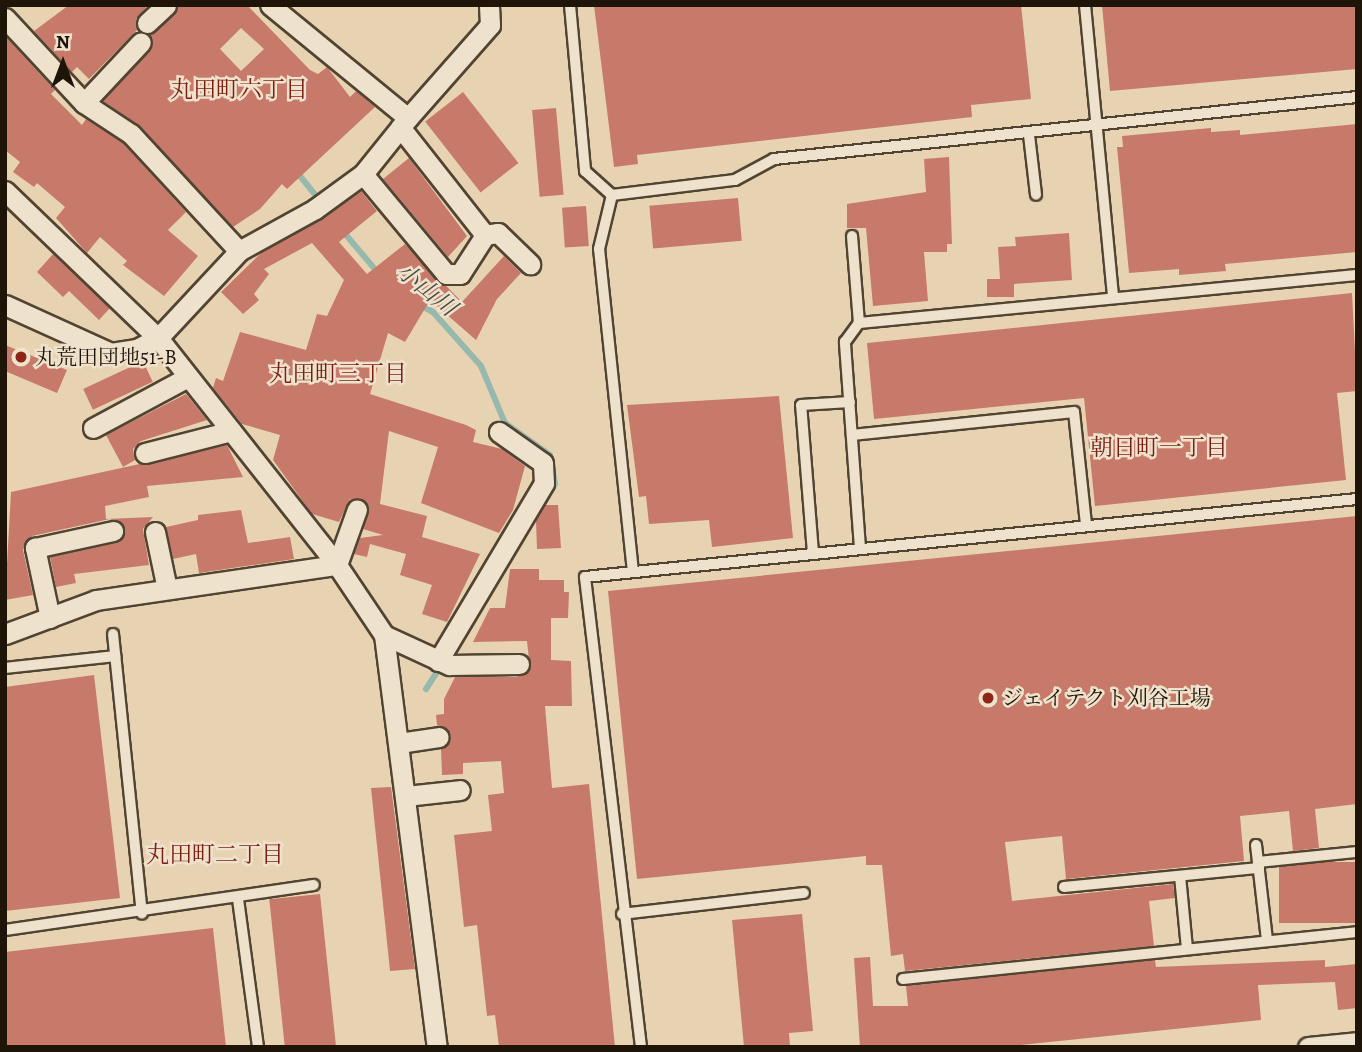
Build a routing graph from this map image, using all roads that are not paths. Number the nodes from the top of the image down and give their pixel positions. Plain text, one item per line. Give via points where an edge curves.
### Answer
1 (166, 5) edge
2 (270, 5) edge
3 (489, 5) edge
4 (570, 5) edge
5 (1085, 5) edge
6 (5, 18) edge
7 (147, 23) dead end
8 (141, 42) dead end
9 (1357, 97) edge
10 (84, 103) junction
11 (404, 122) junction
12 (1098, 128) junction
13 (1029, 135) junction
14 (363, 174) junction
15 (5, 191) edge
16 (612, 195) junction
17 (1035, 195) dead end
18 (485, 235) junction
19 (852, 236) dead end
20 (239, 251) junction
21 (530, 264) dead end
22 (1357, 275) edge
23 (1113, 298) junction
24 (5, 304) edge
25 (859, 323) junction
26 (158, 338) junction
27 (188, 377) junction
28 (850, 402) junction
29 (93, 428) dead end
30 (231, 431) junction
31 (499, 432) dead end
32 (852, 435) junction
33 (145, 453) dead end
34 (1357, 499) edge
35 (357, 509) dead end
36 (1086, 525) junction
37 (113, 531) dead end
38 (155, 532) dead end
39 (860, 548) junction
40 (813, 552) junction
41 (337, 565) junction
42 (633, 572) junction
43 (167, 589) junction
44 (50, 618) junction
45 (475, 624) dead end
46 (113, 634) dead end
47 (5, 635) edge
48 (384, 635) junction
49 (115, 656) junction
50 (444, 663) junction
51 (519, 664) dead end
52 (5, 668) edge
53 (439, 737) dead end
54 (399, 743) junction
55 (460, 790) dead end
56 (406, 796) junction
57 (1256, 845) dead end
58 (1357, 852) edge
59 (1259, 865) junction
60 (1180, 876) junction
61 (314, 886) dead end
62 (1064, 887) dead end
63 (804, 894) dead end
64 (238, 899) junction
65 (142, 914) junction
66 (622, 914) junction
67 (5, 930) edge
68 (1357, 932) edge
69 (1267, 940) junction
70 (1187, 948) junction
71 (903, 979) dead end
72 (1357, 1042) edge
73 (258, 1047) edge
74 (437, 1047) edge
75 (641, 1047) edge
76 (1308, 1047) edge

1 - 7 street
2 - 11 street
3 - 11 street via 490,25
4 - 16 lane via 585,171
5 - 12 lane
6 - 10 street
8 - 10 street
9 - 12 lane
10 - 20 street via 131,134
11 - 14 street
11 - 18 street
12 - 13 lane
12 - 23 lane
13 - 16 lane via 774,159 735,180
13 - 17 lane
14 - 18 street via 446,274 460,274
14 - 20 street via 315,209
15 - 26 street
16 - 42 lane via 599,248
18 - 21 street via 498,233
19 - 25 lane
20 - 26 street
22 - 23 lane
23 - 25 lane
24 - 26 street via 111,353
25 - 28 lane via 845,342
26 - 27 street
27 - 29 street
27 - 30 street
28 - 32 lane
28 - 40 lane via 801,405
30 - 33 street
30 - 41 street
31 - 50 street via 543,463 544,483
32 - 36 lane via 1074,412
32 - 39 lane
34 - 36 lane
35 - 41 street
36 - 39 lane
37 - 44 street via 35,548
38 - 43 street
39 - 40 lane
40 - 42 lane
41 - 43 street
41 - 48 street
42 - 66 lane via 585,577
43 - 44 street via 96,600
44 - 47 street
45 - 50 street
46 - 49 lane
48 - 50 street
48 - 54 street
49 - 52 lane
49 - 65 lane
50 - 51 street
53 - 54 street
54 - 56 street
55 - 56 street
56 - 74 street
57 - 59 lane
58 - 59 lane
59 - 60 lane
59 - 69 lane
60 - 62 lane
60 - 70 lane
61 - 64 lane
63 - 66 lane
64 - 65 lane
64 - 73 lane
65 - 67 lane
66 - 75 lane
68 - 69 lane
69 - 70 lane
70 - 71 lane
72 - 76 street

